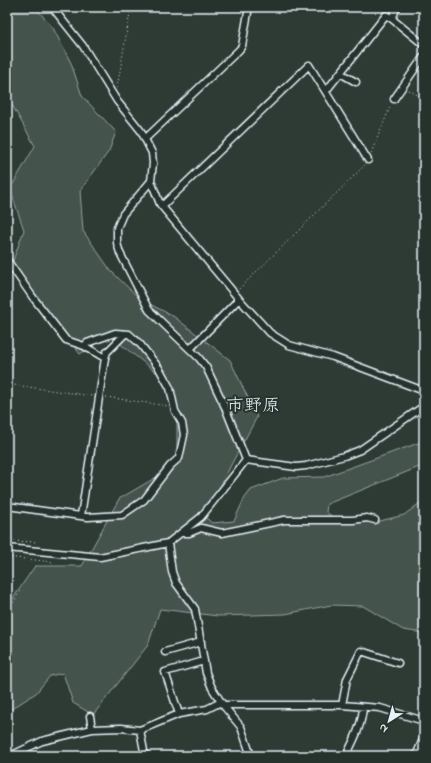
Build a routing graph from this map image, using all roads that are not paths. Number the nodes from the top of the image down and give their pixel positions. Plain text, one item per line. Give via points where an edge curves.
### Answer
1 (52, 7) edge
2 (249, 7) edge
3 (397, 7) edge
4 (392, 19) junction
5 (424, 45) edge
6 (424, 56) edge
7 (340, 73) junction
8 (356, 82) dead end
9 (326, 91) junction
10 (394, 99) road end
11 (145, 139) junction
12 (368, 160) road end
13 (151, 180) junction
14 (162, 206) junction
15 (7, 260) edge
16 (239, 299) junction
17 (125, 334) junction
18 (84, 346) junction
19 (190, 349) junction
20 (105, 358) junction
21 (424, 391) edge
22 (424, 406) edge
23 (246, 460) junction
24 (7, 506) edge
25 (81, 516) junction
26 (375, 520) dead end
27 (181, 533) junction
28 (168, 543) junction
29 (7, 548) edge
30 (201, 642) junction
31 (165, 652) dead end
32 (204, 661) junction
33 (398, 663) dead end
34 (222, 704) junction
35 (342, 705) junction
36 (363, 707) junction
37 (180, 714) junction
38 (90, 716) dead end
39 (424, 721) edge
40 (92, 729) junction
41 (140, 730) junction
42 (424, 738) edge
43 (13, 755) edge
44 (145, 756) edge
45 (251, 756) edge
46 (346, 756) edge
47 (418, 756) edge

1 - 11 street via 83,46 115,98
2 - 11 street via 242,46 239,50
3 - 4 street
4 - 5 street
4 - 7 street via 386,15
6 - 10 street
7 - 8 street
7 - 9 street
9 - 12 street
9 - 14 street via 311,66 307,67
11 - 13 street via 152,153
13 - 14 street
13 - 19 street via 123,214 117,228 117,243 149,310
14 - 16 street
15 - 18 street via 66,340
16 - 19 street
16 - 21 street via 270,333 289,345
17 - 18 street via 103,336
17 - 20 street via 106,352
17 - 25 street via 129,334 140,344 159,368 170,388 175,411 182,423 184,435 181,452 179,458 144,500 134,508 122,515
18 - 20 street
19 - 23 street via 206,367
20 - 25 street
22 - 23 street via 360,450 344,456 296,467
23 - 27 street via 200,517
24 - 25 street
26 - 27 street via 284,520 222,533 201,528
27 - 28 street
28 - 29 street via 100,557
28 - 30 street via 172,572 176,583 195,609
30 - 31 street
30 - 32 street
32 - 34 street via 212,688
32 - 37 street via 165,672
33 - 35 street via 361,651 348,679
34 - 35 street
34 - 37 street
34 - 45 street via 241,727
35 - 36 street
36 - 39 street via 380,708
36 - 46 street via 358,732
37 - 41 street
38 - 40 street
40 - 41 street
40 - 43 street via 42,742
41 - 44 street
42 - 47 street

